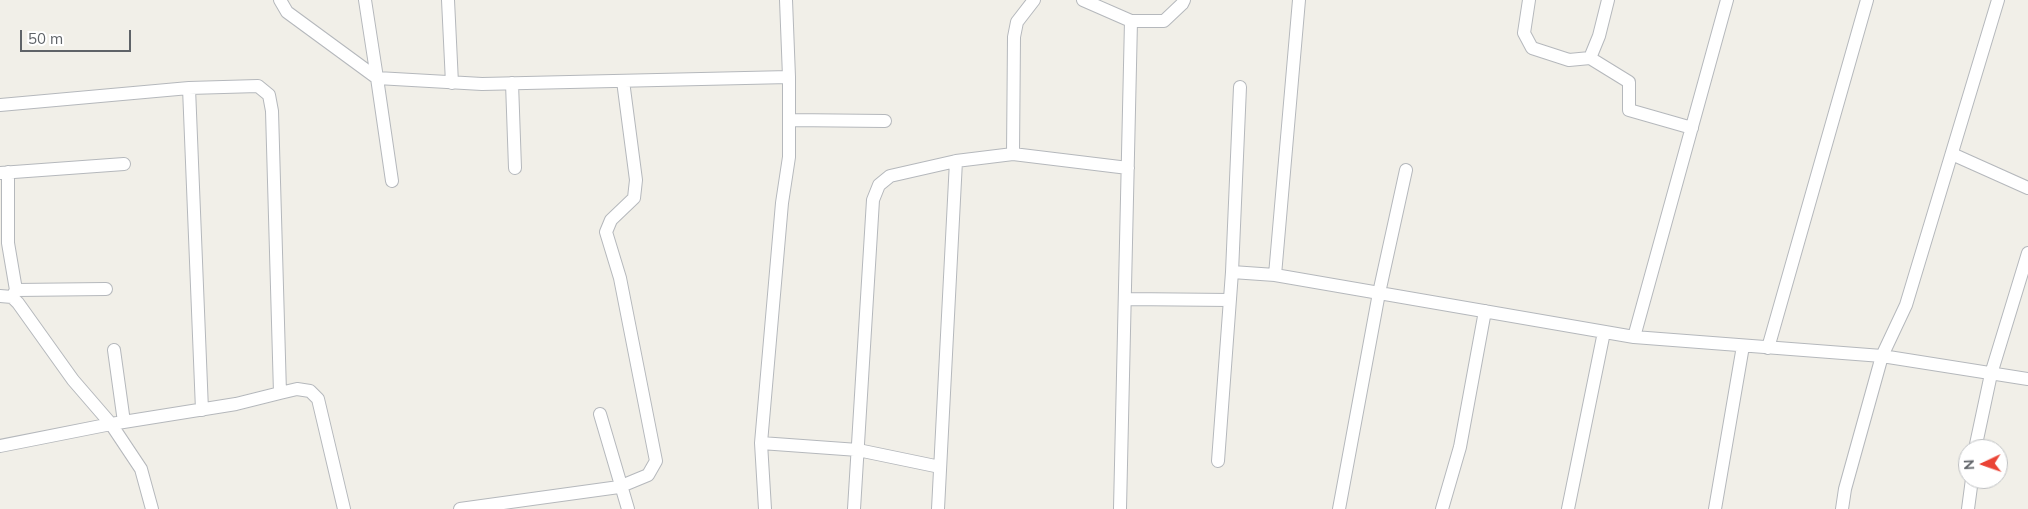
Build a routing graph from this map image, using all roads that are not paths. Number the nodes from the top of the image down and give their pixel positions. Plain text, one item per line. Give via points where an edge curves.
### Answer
1 (280, 0) edge
2 (365, 0) edge
3 (448, 0) edge
4 (786, 0) edge
5 (1034, 0) edge
6 (1083, 0) edge
7 (1184, 0) edge
8 (1298, 0) edge
9 (1529, 0) edge
10 (1608, 0) edge
11 (1727, 0) edge
12 (1867, 0) edge
13 (1998, 0) edge
14 (1131, 21) junction
15 (1590, 58) junction
16 (789, 77) junction
17 (377, 78) junction
18 (623, 81) junction
19 (452, 82) junction
20 (512, 84) junction
21 (1240, 87) dead end
22 (190, 88) junction
23 (0, 105) edge
24 (789, 120) junction
25 (885, 121) dead end
26 (1692, 128) junction
27 (1013, 154) junction
28 (1952, 154) junction
29 (956, 161) junction
30 (124, 164) dead end
31 (515, 168) dead end
32 (1128, 168) junction
33 (1406, 170) dead end
34 (4, 173) edge
35 (392, 180) dead end
36 (2028, 188) edge
37 (2028, 253) edge
38 (1232, 272) junction
39 (1275, 275) junction
40 (106, 289) dead end
41 (1379, 293) junction
42 (9, 294) edge
43 (1125, 300) junction
44 (1230, 300) junction
45 (1485, 311) junction
46 (1604, 332) junction
47 (1634, 337) junction
48 (1742, 346) junction
49 (1768, 348) junction
50 (114, 350) dead end
51 (1882, 356) junction
52 (1991, 374) junction
53 (2028, 379) edge
54 (280, 393) junction
55 (202, 410) junction
56 (600, 414) dead end
57 (118, 423) junction
58 (1977, 439) edge
59 (761, 443) junction
60 (0, 446) edge
61 (858, 450) junction
62 (1218, 461) dead end
63 (940, 467) junction
64 (620, 487) junction
65 (1971, 489) edge
66 (152, 509) edge
67 (344, 509) edge
68 (460, 509) edge
69 (628, 509) edge
70 (765, 509) edge
71 (854, 509) edge
72 (938, 509) edge
73 (1120, 509) edge
74 (1339, 509) edge
75 (1442, 509) edge
76 (1568, 509) edge
77 (1715, 509) edge
78 (1842, 509) edge
79 (1968, 509) edge

1 - 17 street via 287,12
2 - 17 street
3 - 19 street
4 - 16 street
5 - 27 street via 1016,22
6 - 14 street
7 - 14 street via 1164,21
8 - 39 street
9 - 15 street via 1524,33 1532,48 1569,60
10 - 15 street
11 - 26 street
12 - 49 street
13 - 28 street
14 - 32 street
15 - 26 street via 1629,82 1629,110
16 - 18 street
16 - 24 street
17 - 19 street
17 - 35 street
18 - 20 street
18 - 64 street via 636,180 634,198 611,220 606,232 620,278 656,462 648,475
19 - 20 street
20 - 31 street
21 - 38 street
22 - 23 street
22 - 54 street via 258,86 269,95
22 - 55 street
24 - 25 street
24 - 59 street via 789,156
26 - 47 street
27 - 29 street
27 - 32 street
28 - 36 street
28 - 51 street via 1906,305
29 - 61 street via 890,176 879,185 873,200
29 - 63 street
30 - 34 street
32 - 43 street
33 - 41 street
34 - 42 street
37 - 52 street
38 - 39 street
38 - 44 street
39 - 41 street
40 - 42 street
41 - 45 street
41 - 74 street
42 - 57 street via 73,380
43 - 44 street
43 - 73 street
44 - 62 street
45 - 46 street
45 - 75 street via 1460,447
46 - 47 street
46 - 76 street
47 - 48 street
48 - 49 street
48 - 77 street
49 - 51 street
50 - 57 street
51 - 52 street
51 - 78 street via 1847,479
52 - 53 street
52 - 58 street
54 - 55 street
54 - 67 street via 297,389 310,391 318,399
55 - 57 street
56 - 64 street
57 - 60 street
57 - 66 street via 141,468
59 - 61 street
59 - 70 street
61 - 63 street
61 - 71 street
63 - 72 street
64 - 68 street
64 - 69 street
65 - 79 street

